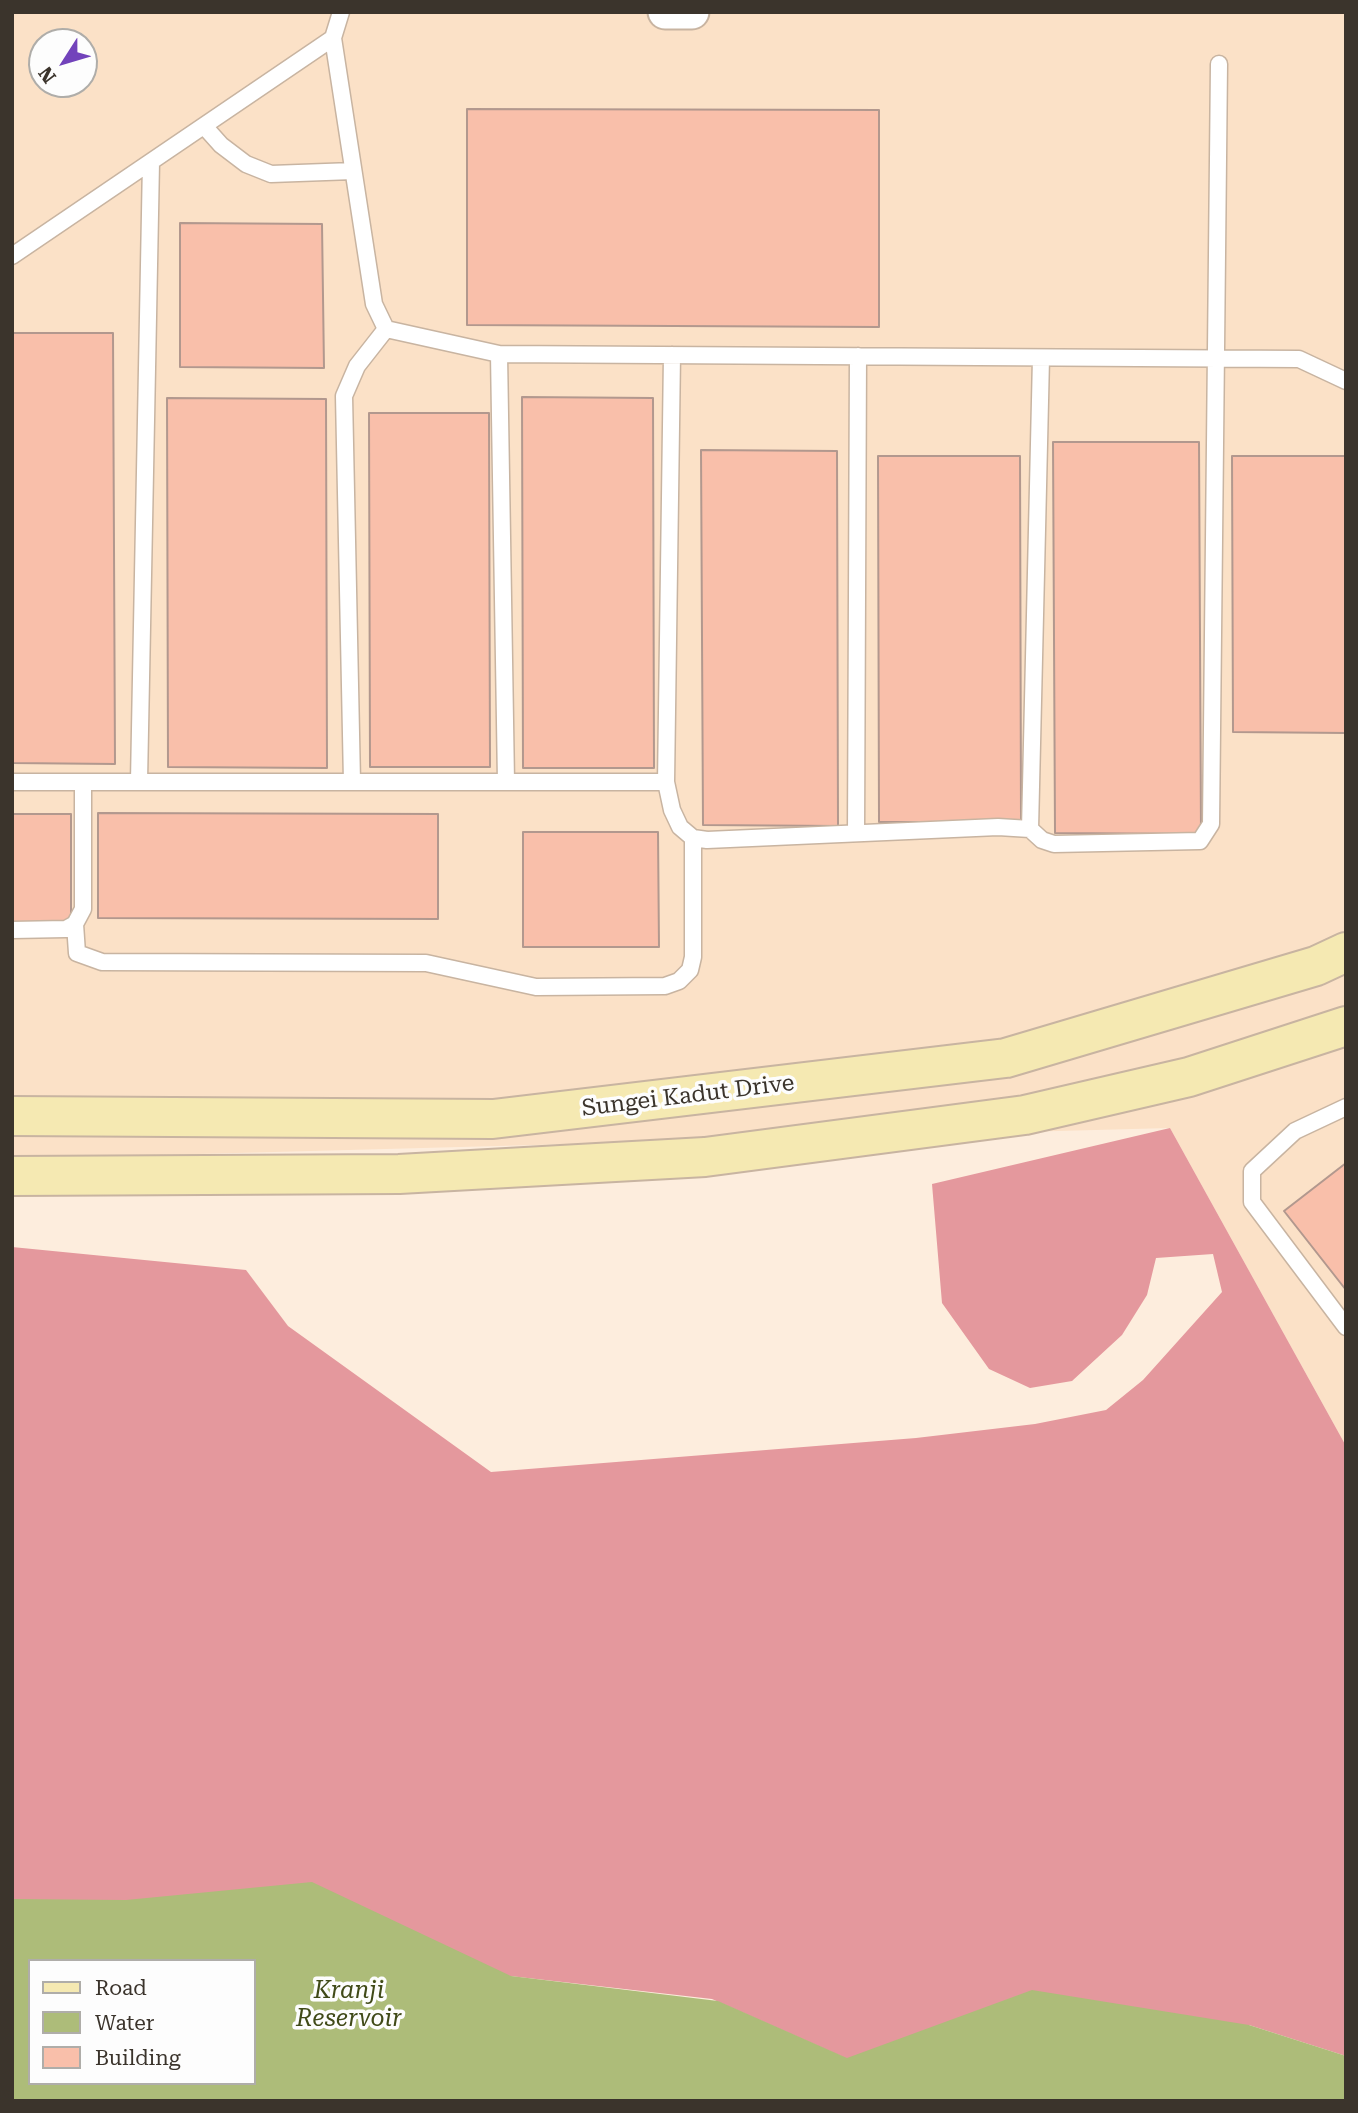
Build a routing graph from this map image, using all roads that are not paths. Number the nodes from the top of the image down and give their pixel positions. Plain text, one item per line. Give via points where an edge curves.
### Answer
1 (341, 12) edge
2 (665, 12) edge
3 (692, 12) edge
4 (332, 38) junction
5 (1219, 64) dead end
6 (204, 126) junction
7 (150, 162) junction
8 (353, 171) junction
9 (12, 256) edge
10 (386, 329) junction
11 (499, 354) junction
12 (672, 355) junction
13 (858, 356) junction
14 (1041, 358) junction
15 (1214, 359) junction
16 (1346, 381) edge
17 (139, 781) junction
18 (12, 782) edge
19 (83, 782) junction
20 (352, 782) junction
21 (506, 782) junction
22 (666, 782) junction
23 (1030, 829) junction
24 (856, 833) junction
25 (693, 838) junction
26 (75, 924) junction
27 (12, 930) edge
28 (1346, 952) edge
29 (1346, 1026) edge
30 (1346, 1107) edge
31 (12, 1116) edge
32 (12, 1176) edge
33 (1346, 1327) edge

1 - 4 lane
2 - 3 street
4 - 6 lane
4 - 8 lane
5 - 15 lane
6 - 7 lane
6 - 8 lane via 246,164 271,174
7 - 9 lane
7 - 17 lane
8 - 10 lane via 374,304
10 - 11 lane
10 - 20 lane via 357,366 344,396
11 - 12 lane
11 - 21 lane
12 - 13 lane
12 - 22 lane
13 - 14 lane
13 - 24 lane
14 - 15 lane
14 - 23 lane
15 - 16 lane via 1299,359
15 - 23 lane via 1211,824 1200,841 1054,845
17 - 19 lane
17 - 20 lane
18 - 19 lane
19 - 26 lane via 83,909
20 - 21 lane
21 - 22 lane
22 - 25 lane via 680,827
23 - 24 lane
24 - 25 lane
25 - 26 lane via 693,957 690,971 665,986 536,987 426,963 102,962 77,953
26 - 27 lane via 66,929
28 - 31 main road, Sungei Kadut Drive via 1316,966 992,1060 493,1119
29 - 32 main road via 1189,1077 1025,1115 705,1157 399,1174
30 - 33 lane via 1295,1132 1252,1171 1252,1202

